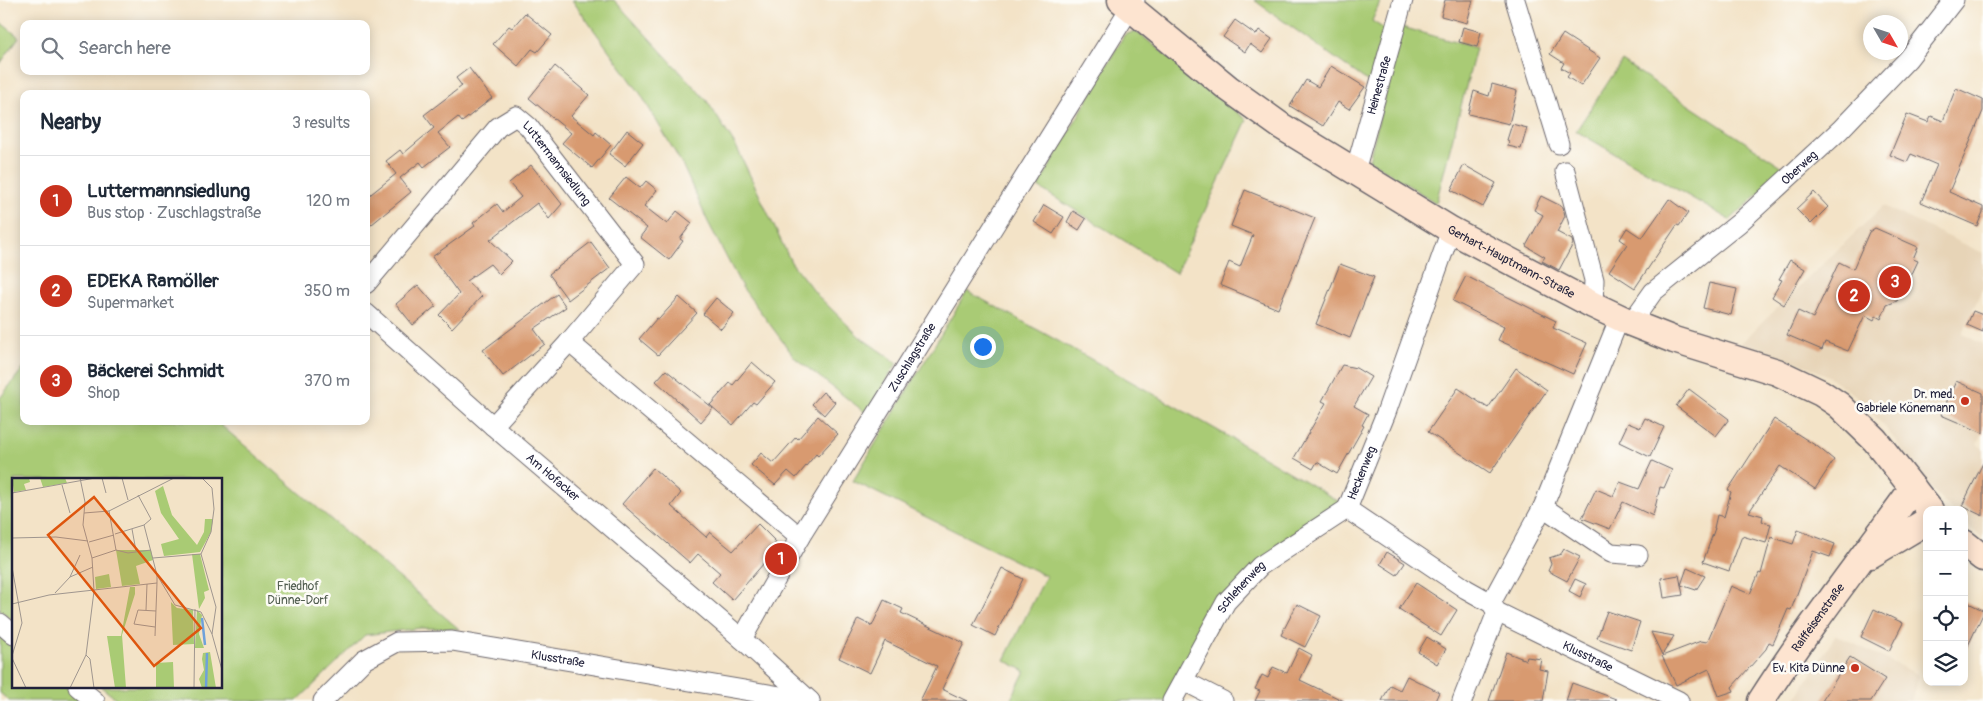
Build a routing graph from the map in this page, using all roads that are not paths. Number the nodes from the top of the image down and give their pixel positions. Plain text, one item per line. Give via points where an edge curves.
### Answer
1 (1403, 0) edge
2 (1516, 0) edge
3 (1954, 0) edge
4 (1128, 3) edge
5 (1559, 144) dead end
6 (1566, 171) dead end
7 (1355, 172) junction
8 (1451, 230) junction
9 (370, 279) edge
10 (1593, 305) junction
11 (370, 317) edge
12 (1625, 320) junction
13 (569, 342) junction
14 (493, 426) junction
15 (1913, 488) junction
16 (1927, 506) edge
17 (1542, 507) junction
18 (1347, 509) junction
19 (1923, 523) edge
20 (800, 537) junction
21 (1968, 546) edge
22 (1638, 555) dead end
23 (1983, 558) edge
24 (1861, 561) junction
25 (1494, 608) junction
26 (0, 623) edge
27 (12, 633) edge
28 (742, 639) junction
29 (1184, 682) junction
30 (79, 688) edge
31 (96, 701) edge
32 (323, 701) edge
33 (810, 701) edge
34 (1172, 701) edge
35 (1224, 701) edge
36 (1462, 701) edge
37 (1679, 701) edge
38 (1761, 701) edge

1 - 7 street, Heinestraße
2 - 5 street
3 - 12 street, Oberweg via 1908,59 1840,130 1739,223 1653,292
4 - 7 street, Gerhart-Hauptmann-Straße via 1228,88
4 - 20 street, Zuschlagstraße
6 - 10 street via 1594,280
7 - 8 street, Gerhart-Hauptmann-Straße
8 - 10 street, Gerhart-Hauptmann-Straße
8 - 18 street, Heckenweg via 1386,413
9 - 13 street, Luttermannsiedlung via 498,127 516,116 528,126 635,264
10 - 12 street, Gerhart-Hauptmann-Straße
11 - 14 street, Am Hofacker
12 - 15 street, Gerhart-Hauptmann-Straße via 1674,340 1778,372 1821,393 1839,405 1876,440
12 - 17 street
13 - 14 street, Luttermannsiedlung
13 - 20 street
14 - 28 street, Am Hofacker
15 - 16 street, Gerhart-Hauptmann-Straße
15 - 24 street, Raiffeisenstraße
17 - 22 street via 1612,553
17 - 25 street
18 - 25 street, Heckenweg
18 - 29 street, Schlehenweg via 1260,566 1226,602
19 - 24 street, Raiffeisenstraße
20 - 28 street, Zuschlagstraße
21 - 23 street
24 - 38 street, Raiffeisenstraße via 1833,595
25 - 36 street
25 - 37 street, Klusstraße
26 - 27 street
28 - 33 street
29 - 34 street, Schlehenweg
29 - 35 street
30 - 31 street
32 - 33 street, Klusstraße via 364,660 397,642 452,641

